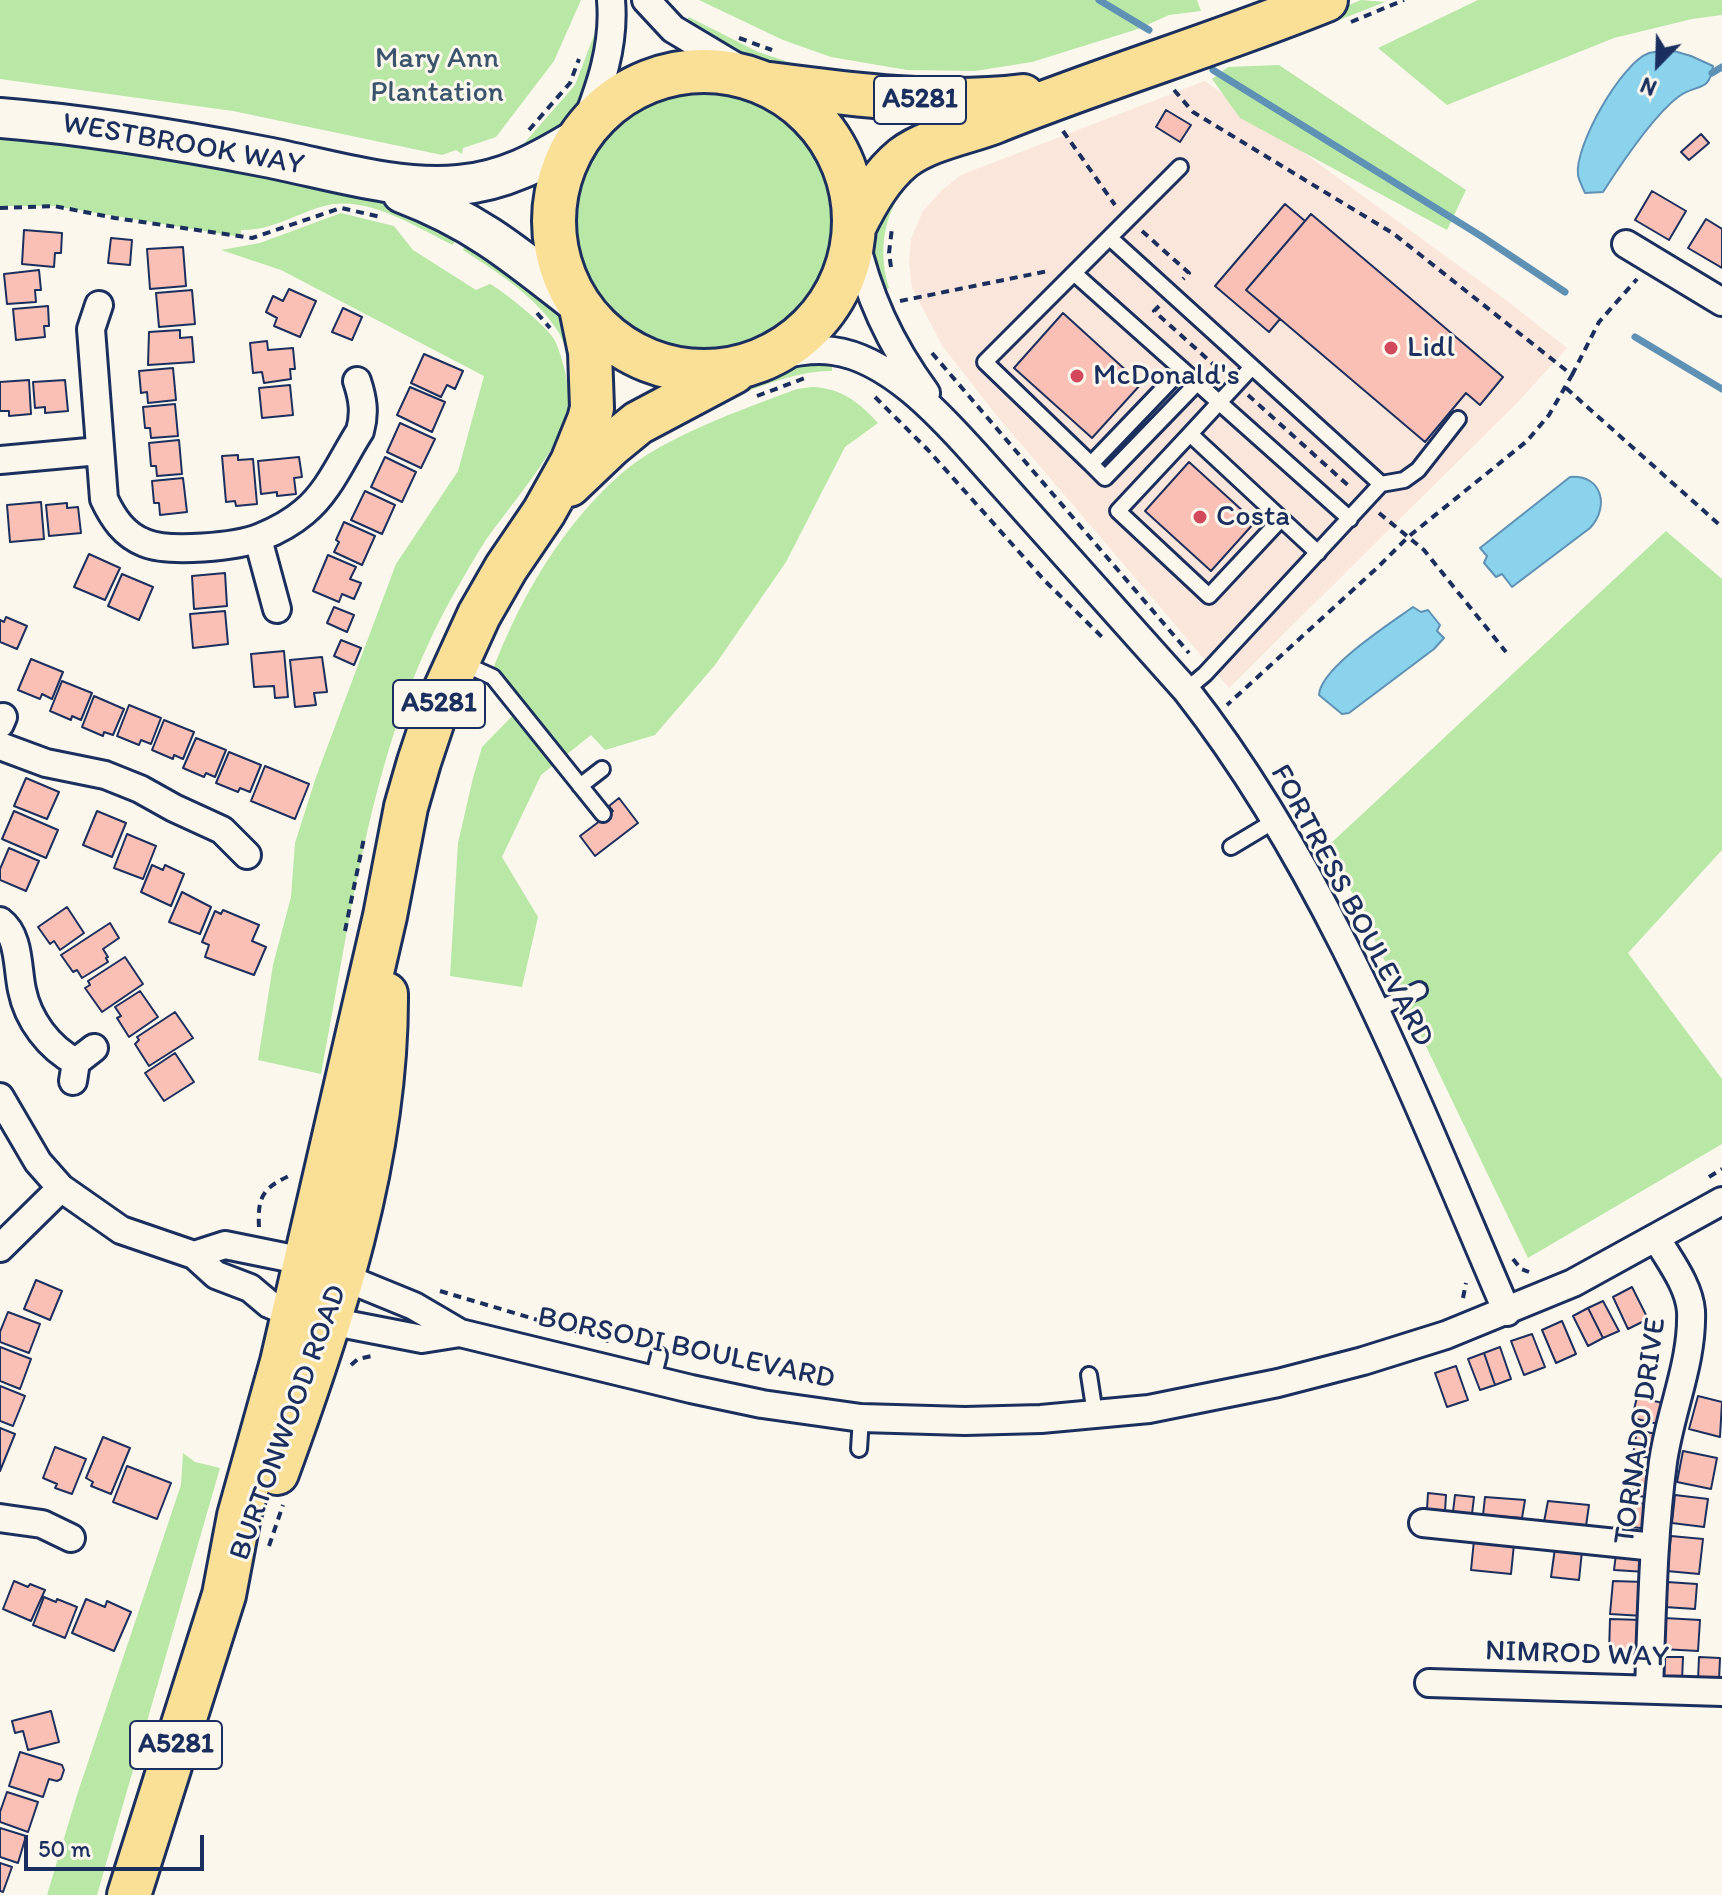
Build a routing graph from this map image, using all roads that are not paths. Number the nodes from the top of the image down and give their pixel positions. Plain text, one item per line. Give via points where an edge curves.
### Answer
1 (611, 0) edge
2 (646, 0) edge
3 (1326, 0) edge
4 (768, 72) junction
5 (1067, 107) junction
6 (0, 118) edge
7 (580, 134) junction
8 (1180, 167) dead end
9 (364, 178) junction
10 (854, 230) junction
11 (1110, 238) junction
12 (1626, 244) dead end
13 (1075, 274) junction
14 (1722, 302) edge
15 (100, 303) dead end
16 (579, 306) junction
17 (1252, 367) junction
18 (1182, 369) junction
19 (754, 374) junction
20 (355, 379) dead end
21 (1197, 383) junction
22 (1219, 402) junction
23 (1458, 419) dead end
24 (950, 426) junction
25 (1190, 434) junction
26 (99, 451) junction
27 (0, 460) edge
28 (1091, 464) junction
29 (1381, 484) junction
30 (544, 512) junction
31 (1281, 519) junction
32 (1350, 519) junction
33 (258, 539) junction
34 (1318, 553) junction
35 (277, 609) dead end
36 (458, 661) junction
37 (1186, 690) junction
38 (0, 746) edge
39 (602, 769) dead end
40 (580, 786) junction
41 (603, 814) dead end
42 (1276, 820) junction
43 (1231, 847) dead end
44 (248, 857) dead end
45 (385, 916) junction
46 (0, 921) edge
47 (1419, 990) dead end
48 (1376, 1010) junction
49 (81, 1064) dead end
50 (0, 1097) edge
51 (61, 1188) junction
52 (1722, 1201) edge
53 (1657, 1239) junction
54 (0, 1248) edge
55 (194, 1255) junction
56 (304, 1261) junction
57 (342, 1278) junction
58 (1507, 1312) junction
59 (312, 1318) junction
60 (460, 1333) junction
61 (1089, 1375) dead end
62 (1095, 1414) junction
63 (861, 1418) junction
64 (859, 1449) dead end
65 (0, 1518) edge
66 (1423, 1523) dead end
67 (75, 1539) dead end
68 (1655, 1547) junction
69 (1429, 1683) dead end
70 (1649, 1689) junction
71 (1722, 1692) edge
72 (129, 1895) edge

1 - 7 street via 608,60
2 - 4 street via 673,29
3 - 5 main road, A5281
4 - 5 main road, A5281 via 913,100 1008,97
4 - 7 main road, A5281 via 683,72 645,82 611,102
4 - 10 main road, A5281 via 832,142 850,183
5 - 10 main road, A5281 via 914,151 886,174
6 - 9 street, WESTBROOK WAY via 154,137
7 - 9 street, WESTBROOK WAY via 515,174 481,182 440,186
7 - 16 main road, A5281 via 559,178 552,221 559,264
8 - 11 lane
9 - 16 street, WESTBROOK WAY via 470,223
10 - 19 main road, A5281 via 849,260 827,307
10 - 24 street, FORTRESS BOULEVARD via 868,289 887,331
11 - 13 lane
11 - 17 lane
12 - 14 street
13 - 18 lane
13 - 28 lane via 985,362
15 - 26 street via 91,329
16 - 19 main road, A5281 via 613,341 654,363
16 - 30 main road, BURTONWOOD ROAD / A5281 via 590,352 592,408 572,462
17 - 22 lane
17 - 29 lane
18 - 21 lane
18 - 28 lane
19 - 24 street, FORTRESS BOULEVARD via 790,353 844,353 909,389
19 - 30 main road, BURTONWOOD ROAD / A5281 via 638,423
20 - 33 street via 363,398 360,431 306,511
21 - 22 lane
21 - 28 lane via 1105,478
22 - 25 lane
22 - 32 lane
23 - 29 lane via 1418,470 1404,480
24 - 37 street, FORTRESS BOULEVARD
25 - 31 lane
25 - 31 lane via 1118,511 1209,596
26 - 27 street
26 - 33 street via 104,499 116,522 135,539 185,549
29 - 32 lane
30 - 36 main road, BURTONWOOD ROAD / A5281 via 506,568
31 - 34 lane
32 - 34 lane
33 - 35 street
34 - 37 lane
36 - 40 lane via 493,677
36 - 45 main road, BURTONWOOD ROAD / A5281 via 438,705 406,807
37 - 42 street, FORTRESS BOULEVARD
38 - 44 street via 140,789 222,830
39 - 40 lane
40 - 41 lane
42 - 43 lane
42 - 48 street, FORTRESS BOULEVARD
45 - 56 main road, BURTONWOOD ROAD / A5281
45 - 57 main road, BURTONWOOD ROAD / A5281 via 383,1059 372,1152
46 - 49 street via 13,936 22,994 32,1019 58,1053
47 - 48 lane
48 - 58 street, FORTRESS BOULEVARD
50 - 51 street via 38,1162
51 - 54 street
51 - 55 street via 121,1230
52 - 53 street, BORSODI BOULEVARD
53 - 58 street, BORSODI BOULEVARD
53 - 68 street, TORNADO DRIVE via 1691,1308 1689,1348 1663,1460
55 - 56 street, BORSODI BOULEVARD via 225,1245
55 - 59 street, BORSODI BOULEVARD via 216,1275 250,1288 269,1304
56 - 57 street, BORSODI BOULEVARD
56 - 59 main road, BURTONWOOD ROAD / A5281
57 - 59 main road, BURTONWOOD ROAD / A5281
57 - 60 street, BORSODI BOULEVARD via 414,1306
58 - 62 street, BORSODI BOULEVARD via 1363,1361 1278,1383 1149,1409
59 - 60 street, BORSODI BOULEVARD via 422,1339
59 - 72 main road, BURTONWOOD ROAD / A5281 via 239,1516 224,1595
60 - 63 street, BORSODI BOULEVARD via 656,1367 762,1404
61 - 62 lane
62 - 63 street, BORSODI BOULEVARD via 965,1421
63 - 64 lane
65 - 67 street via 42,1524
66 - 68 street
68 - 70 street, TORNADO DRIVE
69 - 70 street, NIMROD WAY
70 - 71 street, NIMROD WAY

